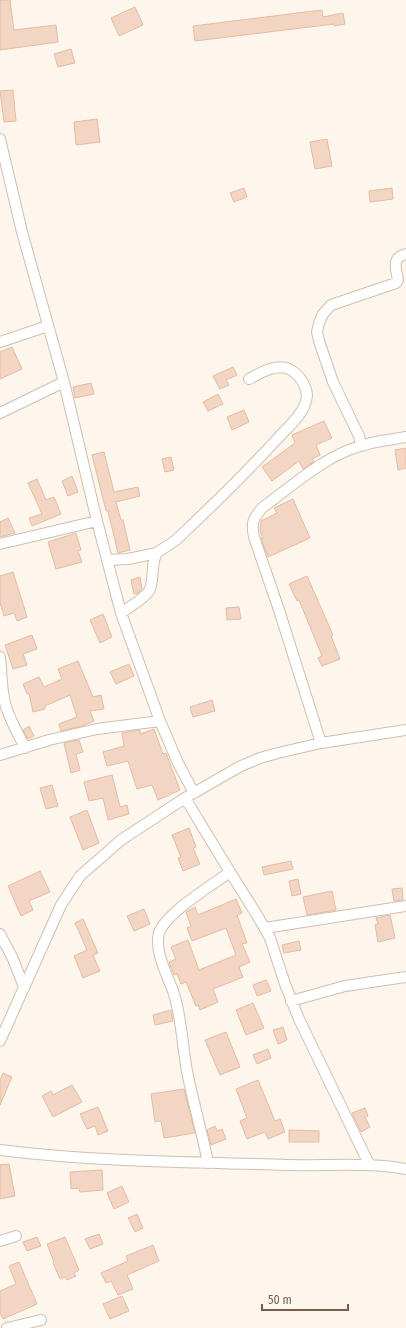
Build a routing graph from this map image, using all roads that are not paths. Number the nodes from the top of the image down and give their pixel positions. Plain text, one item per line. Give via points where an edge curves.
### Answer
1 (0, 139) edge
2 (406, 254) edge
3 (48, 326) junction
4 (0, 342) edge
5 (249, 379) dead end
6 (64, 382) junction
7 (0, 413) edge
8 (406, 438) edge
9 (361, 445) junction
10 (97, 521) junction
11 (0, 544) edge
12 (157, 553) junction
13 (107, 560) junction
14 (121, 613) junction
15 (0, 657) edge
16 (160, 722) junction
17 (406, 730) edge
18 (321, 743) junction
19 (26, 748) junction
20 (0, 755) edge
21 (190, 795) junction
22 (230, 872) junction
23 (406, 906) edge
24 (265, 928) junction
25 (0, 934) edge
26 (406, 977) edge
27 (24, 987) junction
28 (291, 1000) junction
29 (0, 1041) edge
30 (0, 1150) edge
31 (208, 1163) junction
32 (369, 1164) junction
33 (406, 1169) edge
34 (16, 1236) dead end
35 (0, 1241) edge
36 (41, 1320) dead end
37 (7, 1328) edge

1 - 3 street
2 - 9 street via 396,259 396,283 331,305 323,314 317,328 333,382
3 - 4 street
3 - 6 street
5 - 12 street via 270,369 289,369 307,390 305,405 248,470 175,541
6 - 7 street
6 - 10 street
8 - 9 street
9 - 18 street via 327,460 262,508 254,517 252,525
10 - 11 street
10 - 13 street
12 - 13 street
12 - 14 street via 150,590
13 - 14 street
14 - 16 street
15 - 19 street via 5,703
16 - 19 street via 97,729
16 - 21 street
17 - 18 street
18 - 21 street via 260,758
19 - 20 street
21 - 22 street
21 - 27 street via 121,840 80,876 61,905
22 - 24 street
22 - 31 street via 174,913 159,933 158,944 178,1008 187,1072
23 - 24 street
24 - 28 street
25 - 27 street
26 - 28 street via 344,986
27 - 29 street
28 - 32 street
30 - 31 street via 86,1158
31 - 32 street
32 - 33 street
34 - 35 street
36 - 37 street

